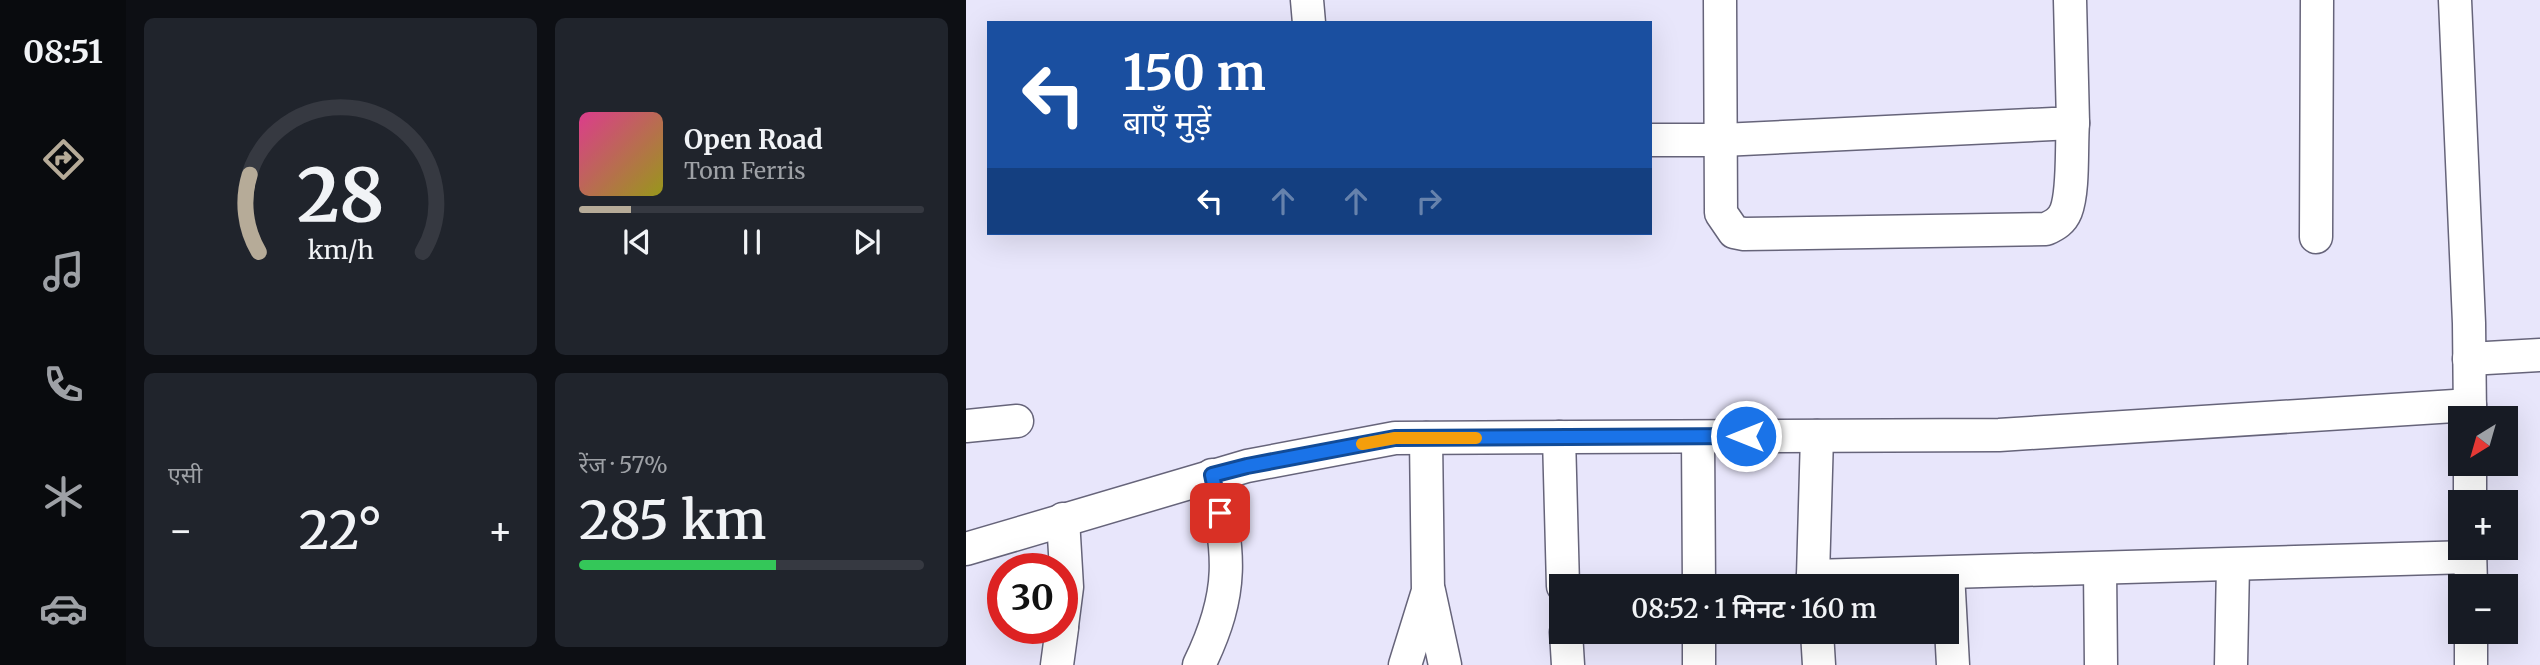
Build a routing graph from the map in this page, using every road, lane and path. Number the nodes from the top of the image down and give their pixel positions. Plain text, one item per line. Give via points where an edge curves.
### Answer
1 (1307, 0) edge
2 (1720, 0) edge
3 (2070, 0) edge
4 (2317, 0) edge
5 (2455, 0) edge
6 (1308, 21) edge
7 (2073, 123) junction
8 (1652, 139) edge
9 (1722, 140) junction
10 (2316, 237) dead end
11 (2540, 355) edge
12 (2469, 359) junction
13 (2470, 406) edge
14 (2448, 413) edge
15 (1017, 421) dead end
16 (966, 426) edge
17 (1816, 436) junction
18 (1559, 437) junction
19 (1698, 437) junction
20 (1426, 438) junction
21 (1212, 475) junction
22 (1063, 519) junction
23 (966, 549) edge
24 (1065, 553) edge
25 (2470, 564) edge
26 (2233, 565) junction
27 (2100, 569) junction
28 (1948, 573) junction
29 (1563, 574) edge
30 (1699, 574) edge
31 (1813, 574) edge
32 (1931, 574) edge
33 (1429, 591) junction
34 (1060, 644) edge
35 (1567, 644) edge
36 (1699, 644) edge
37 (1818, 644) edge
38 (2471, 644) edge
39 (1058, 665) edge
40 (1199, 665) edge
41 (1405, 665) edge
42 (1445, 665) edge
43 (1568, 665) edge
44 (1699, 665) edge
45 (1819, 665) edge
46 (1954, 665) edge
47 (2101, 665) edge
48 (2231, 665) edge
49 (2471, 665) edge

1 - 6 street
2 - 9 street
3 - 7 street
4 - 10 street
5 - 12 street
7 - 9 street
7 - 9 street via 2069,198 2057,224 2046,229 1734,232 1721,213
8 - 9 street
11 - 12 street
12 - 13 street
14 - 17 street via 1999,435
15 - 16 street
17 - 19 street
17 - 31 street
18 - 19 street
18 - 20 street
18 - 29 street
19 - 30 street
20 - 21 street via 1395,438
20 - 33 street
21 - 22 street
21 - 40 street via 1227,562 1222,609
22 - 23 street
22 - 24 street
25 - 26 street
26 - 27 street
26 - 48 street
27 - 28 street
27 - 47 street
28 - 32 street
28 - 46 street
33 - 41 street
33 - 42 street
34 - 39 street
35 - 43 street
36 - 44 street
37 - 45 street
38 - 49 street

